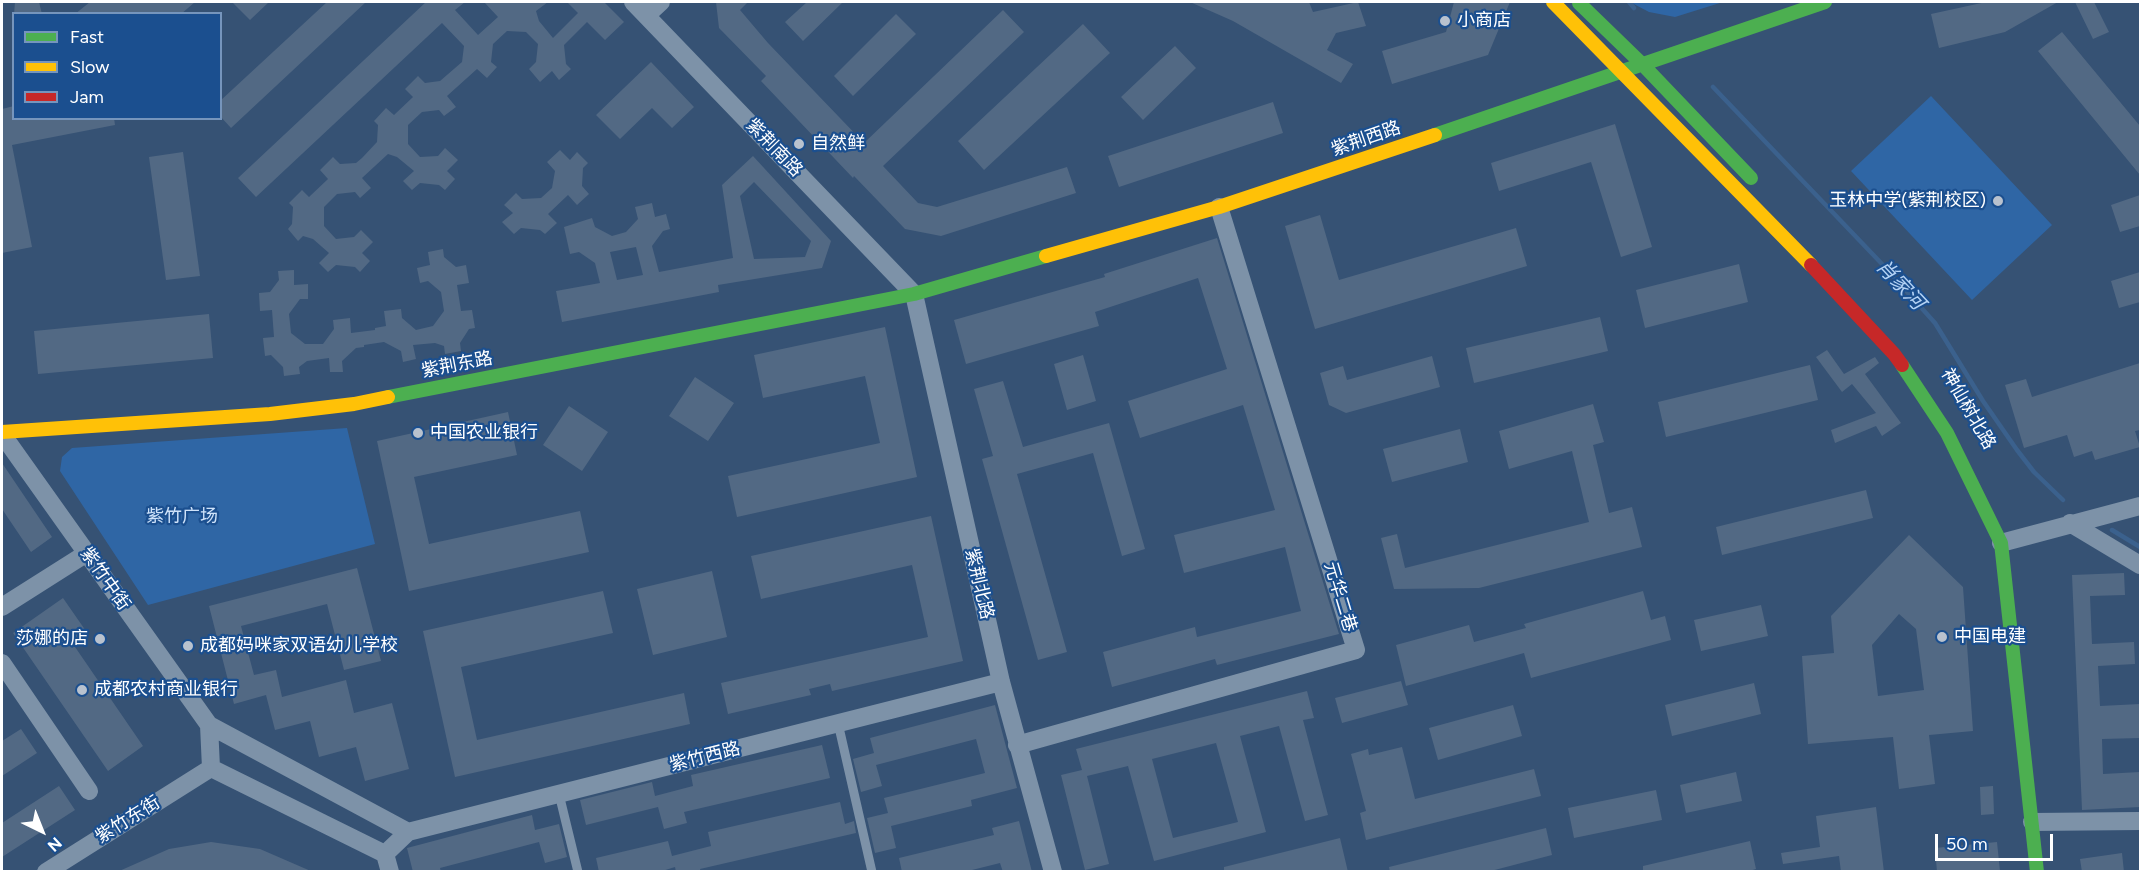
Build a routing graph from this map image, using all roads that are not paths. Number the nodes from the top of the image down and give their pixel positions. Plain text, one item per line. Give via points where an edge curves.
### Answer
1 (633, 2) edge
2 (661, 2) edge
3 (1553, 2) edge
4 (1577, 2) edge
5 (1825, 2) edge
6 (647, 15) junction
7 (1644, 65) junction
8 (1622, 72) junction
9 (1756, 184) dead end
10 (1219, 207) junction
11 (914, 294) junction
12 (2, 433) edge
13 (2140, 506) edge
14 (2070, 523) junction
15 (2011, 540) junction
16 (87, 554) junction
17 (2140, 565) edge
18 (2, 607) edge
19 (2, 663) edge
20 (1001, 682) junction
21 (838, 723) junction
22 (209, 725) junction
23 (1017, 745) junction
24 (211, 768) junction
25 (89, 790) dead end
26 (559, 794) junction
27 (2045, 821) junction
28 (2140, 821) edge
29 (408, 832) junction
30 (385, 854) junction
31 (46, 872) edge
32 (390, 872) edge
33 (578, 872) edge
34 (872, 872) edge
35 (1053, 872) edge
36 (2037, 872) edge

1 - 6 street, 紫荆南路
2 - 6 street
3 - 8 street
4 - 7 street
5 - 7 street, 紫荆西路
6 - 11 street, 紫荆南路
7 - 8 street, 紫荆西路
7 - 9 street
8 - 10 street, 紫荆西路
8 - 15 street via 1894,354
10 - 11 street, 紫荆西路
10 - 23 street, 元华二巷 via 1356,650
11 - 12 street, 紫荆东路 via 354,404 270,414
11 - 20 street, 紫荆北路
12 - 16 street, 紫竹中街
13 - 14 street
14 - 15 street
14 - 17 street
15 - 27 street
16 - 18 street
16 - 22 street, 紫竹中街
19 - 25 street
20 - 21 street, 紫竹西路
20 - 23 street, 紫荆北路
21 - 26 street, 紫竹西路
21 - 34 lane
22 - 24 street
22 - 29 street, 紫竹中街
23 - 35 street, 紫荆北路
24 - 30 street
24 - 31 street, 紫竹东街
26 - 29 street, 紫竹西路
26 - 33 lane
27 - 28 street
27 - 36 street
29 - 30 street
30 - 32 street

